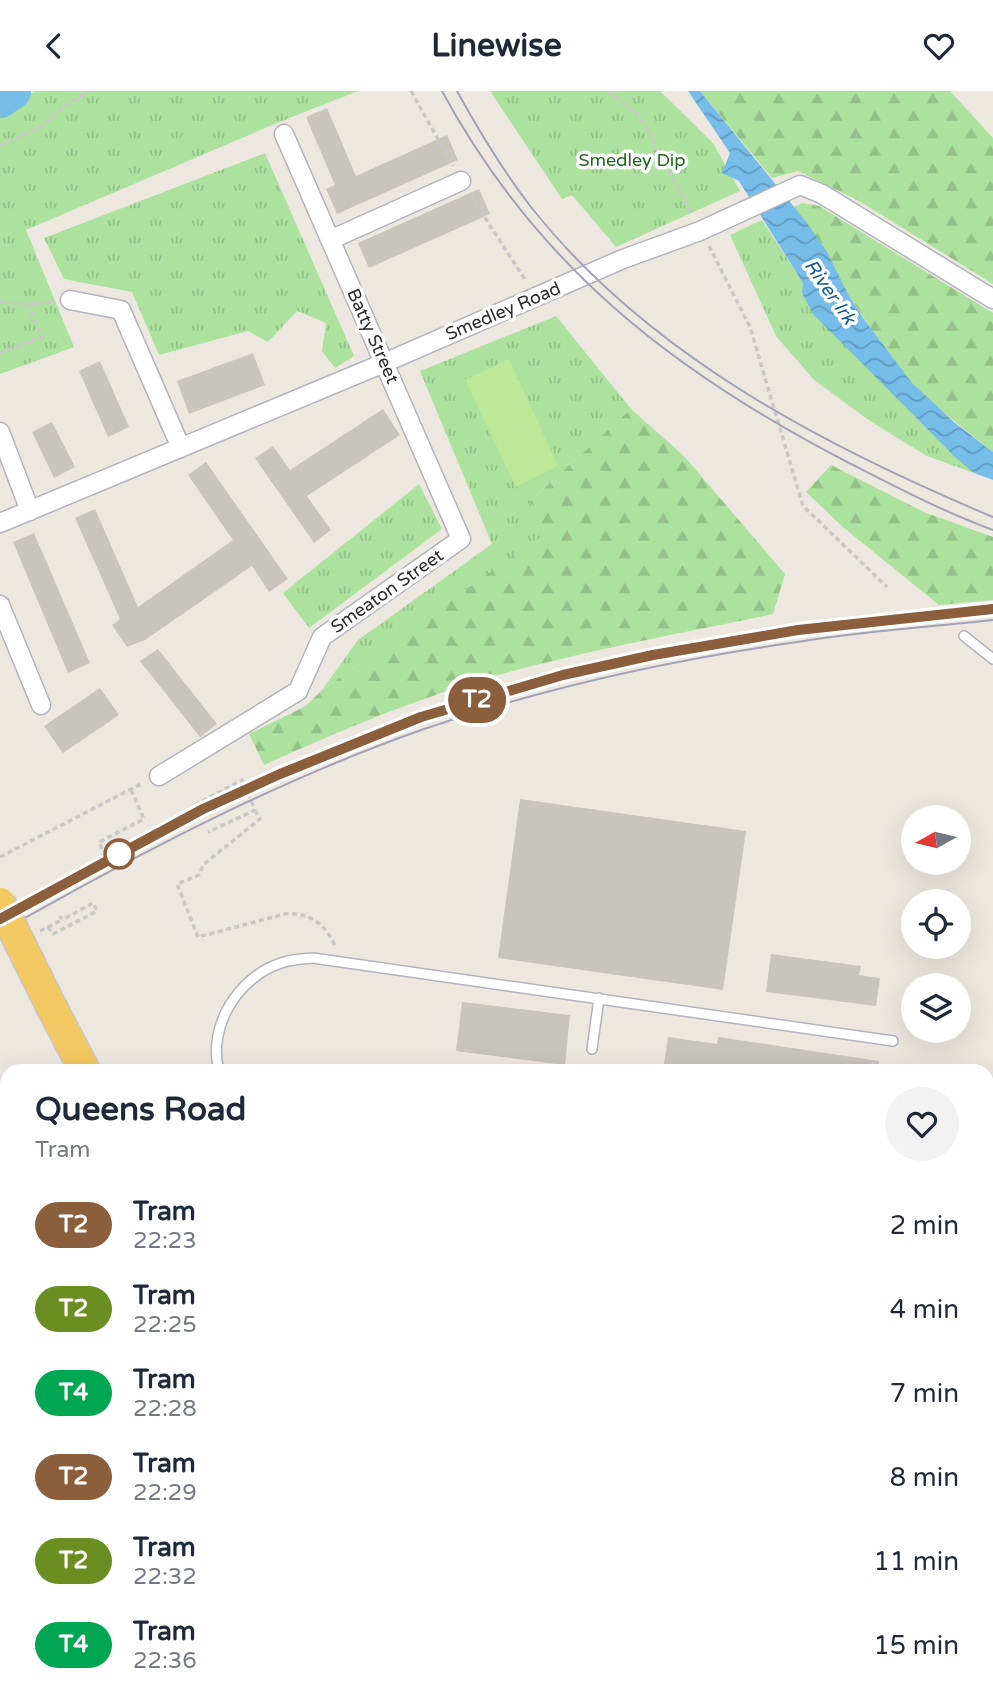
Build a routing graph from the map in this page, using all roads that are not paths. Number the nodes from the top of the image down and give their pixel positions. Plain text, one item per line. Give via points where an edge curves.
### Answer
1 (284, 134) dead end
2 (461, 181) dead end
3 (330, 240) junction
4 (993, 299) edge
5 (70, 300) road end
6 (384, 363) junction
7 (0, 432) edge
8 (181, 448) junction
9 (30, 511) junction
10 (0, 523) edge
11 (461, 539) joint
12 (0, 605) edge
13 (964, 636) dead end
14 (993, 659) edge
15 (41, 705) dead end
16 (159, 776) road end
17 (0, 903) edge
18 (599, 998) junction
19 (893, 1041) dead end
20 (592, 1049) dead end
21 (81, 1064) edge
22 (219, 1064) edge

1 - 3 street, Batty Street
2 - 3 street
3 - 6 street, Batty Street
4 - 6 street, Smedley Road via 800,185
5 - 8 street via 121,310
6 - 8 street, Smedley Road
6 - 11 street, Batty Street
7 - 9 street
8 - 9 street, Smedley Road
9 - 10 street, Smedley Road
11 - 16 street, Smeaton Street via 323,637 298,691
12 - 15 street
13 - 14 lane
17 - 21 highway, bridge
18 - 19 lane
18 - 20 lane
18 - 22 lane via 336,960 279,963 238,992 221,1024

